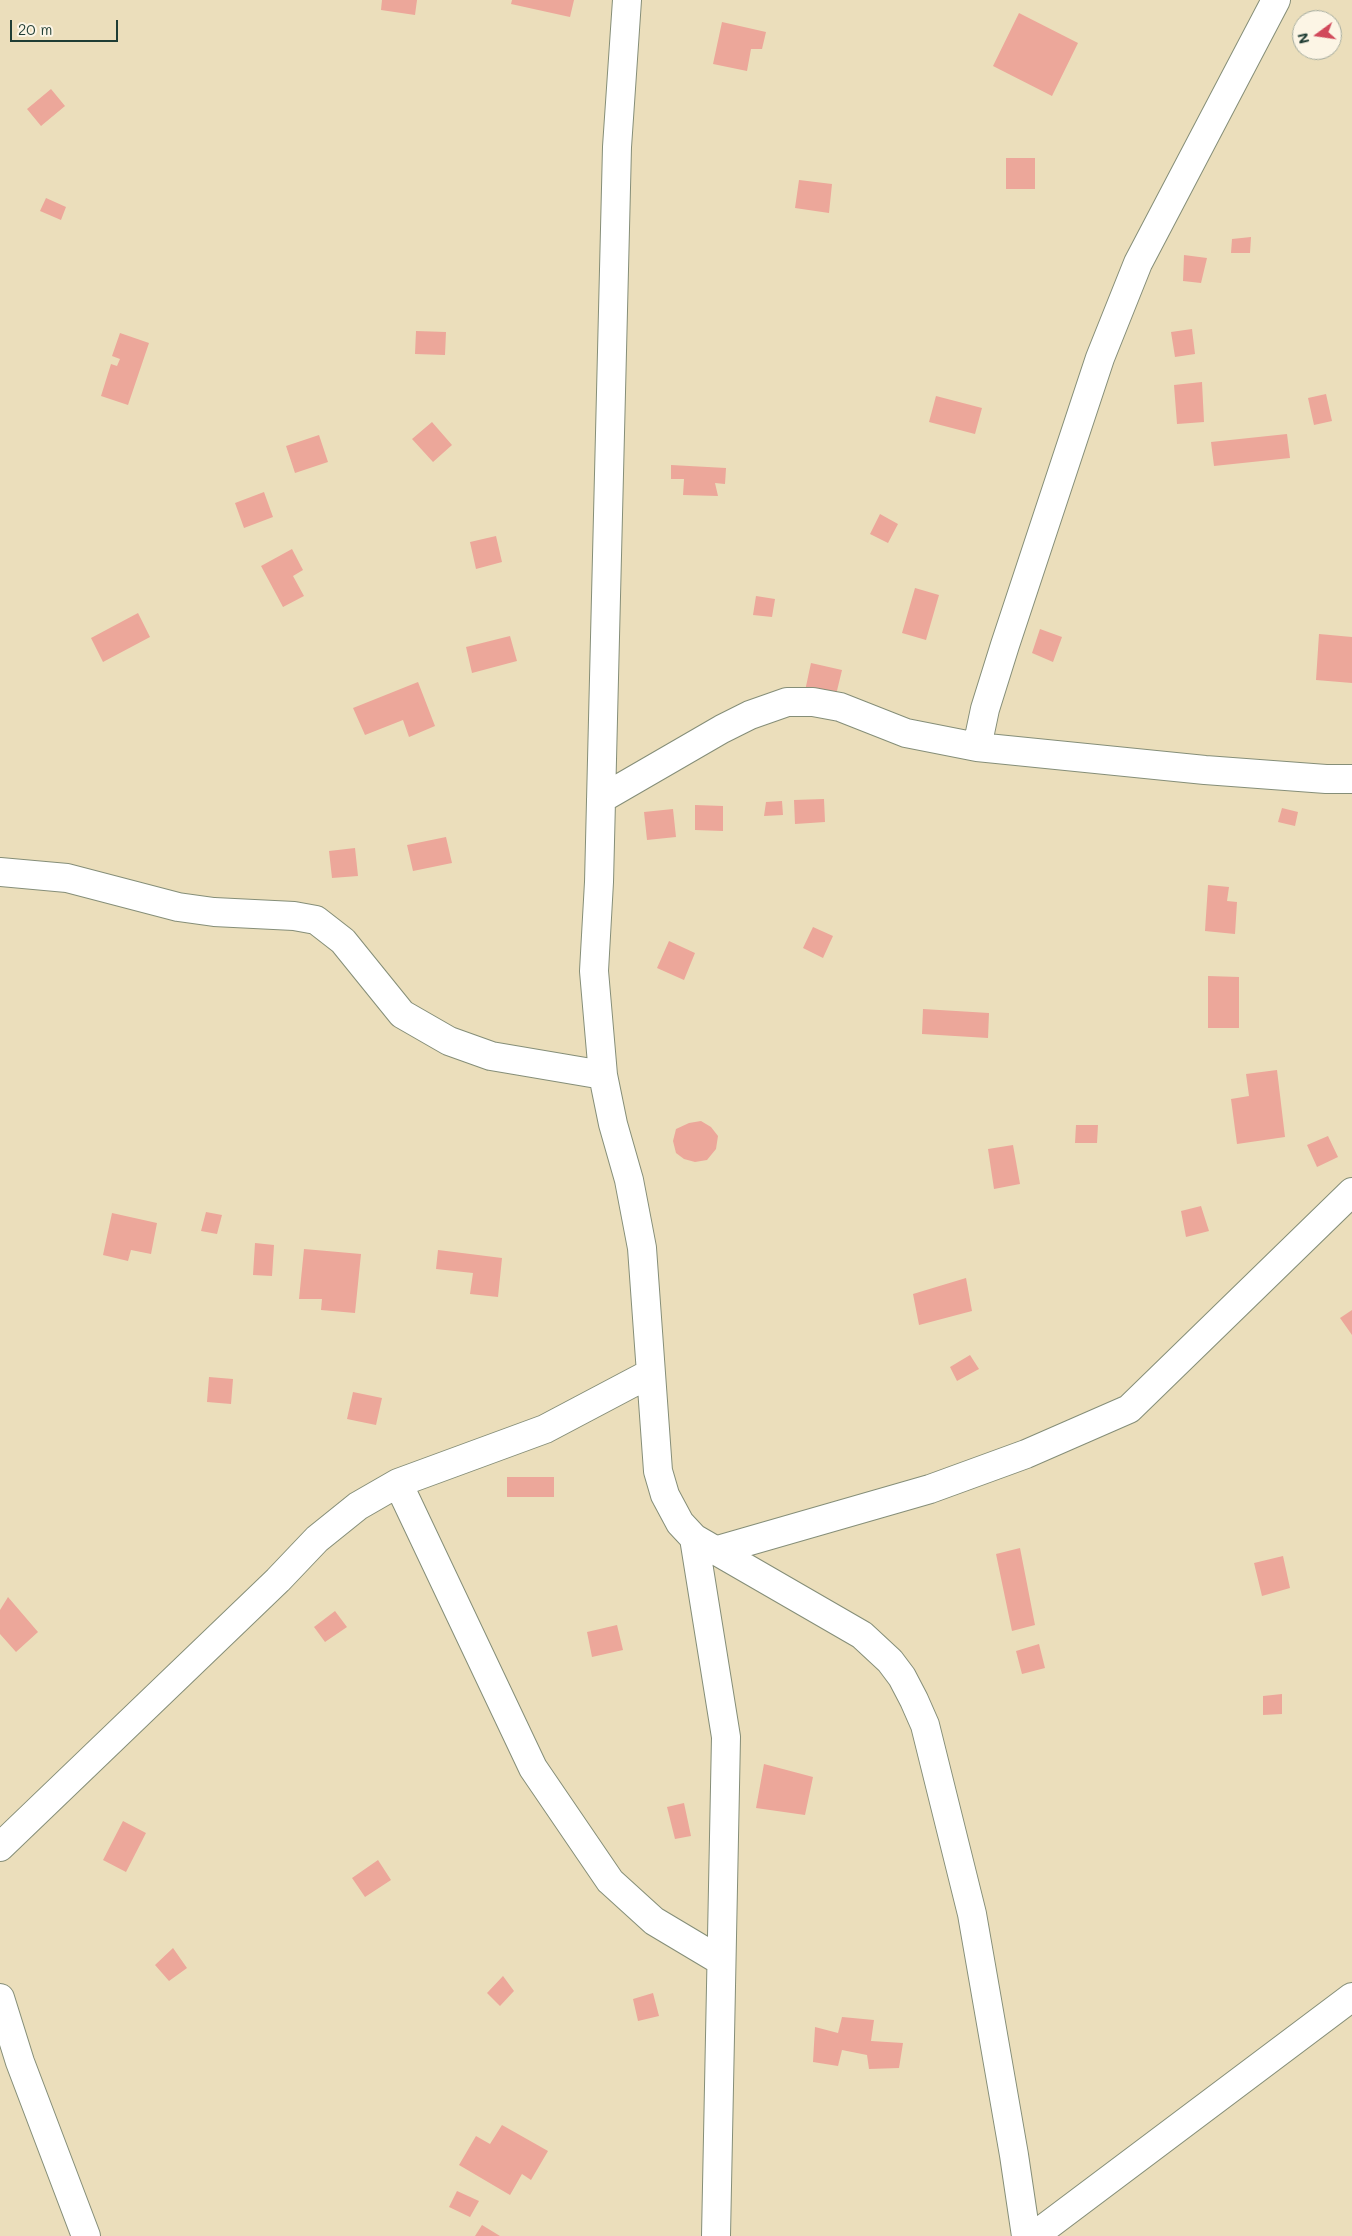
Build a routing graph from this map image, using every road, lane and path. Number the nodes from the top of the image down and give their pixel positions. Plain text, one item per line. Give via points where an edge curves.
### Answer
1 (627, 0) edge
2 (1276, 0) edge
3 (977, 748) junction
4 (1352, 779) edge
5 (602, 799) junction
6 (0, 872) edge
7 (603, 1075) junction
8 (1352, 1192) edge
9 (651, 1372) junction
10 (398, 1483) junction
11 (694, 1538) junction
12 (718, 1550) junction
13 (0, 1846) edge
14 (721, 1960) junction
15 (1352, 1997) edge
16 (0, 1998) edge
17 (86, 2236) edge
18 (716, 2236) edge
19 (1026, 2236) edge
20 (1034, 2236) edge

1 - 5 street via 617,147
2 - 3 street via 1138,263 1100,358 1004,645
3 - 4 street via 1205,770
3 - 5 street via 906,733 840,707 787,702 722,729
5 - 7 street via 594,971
6 - 7 street via 68,878 178,907 308,918 324,925 342,941 402,1014 449,1041 490,1056
7 - 9 street via 642,1248
8 - 12 street via 1129,1409 1026,1454 930,1489
9 - 10 street via 545,1428
9 - 11 street via 658,1471 665,1495 680,1523
10 - 13 street via 358,1506 317,1539
10 - 14 street via 533,1768 610,1881 654,1921
11 - 12 street
11 - 14 street via 726,1737
12 - 19 street via 862,1635 902,1677 925,1724 972,1914
14 - 18 street
15 - 20 street
16 - 17 street via 20,2062

